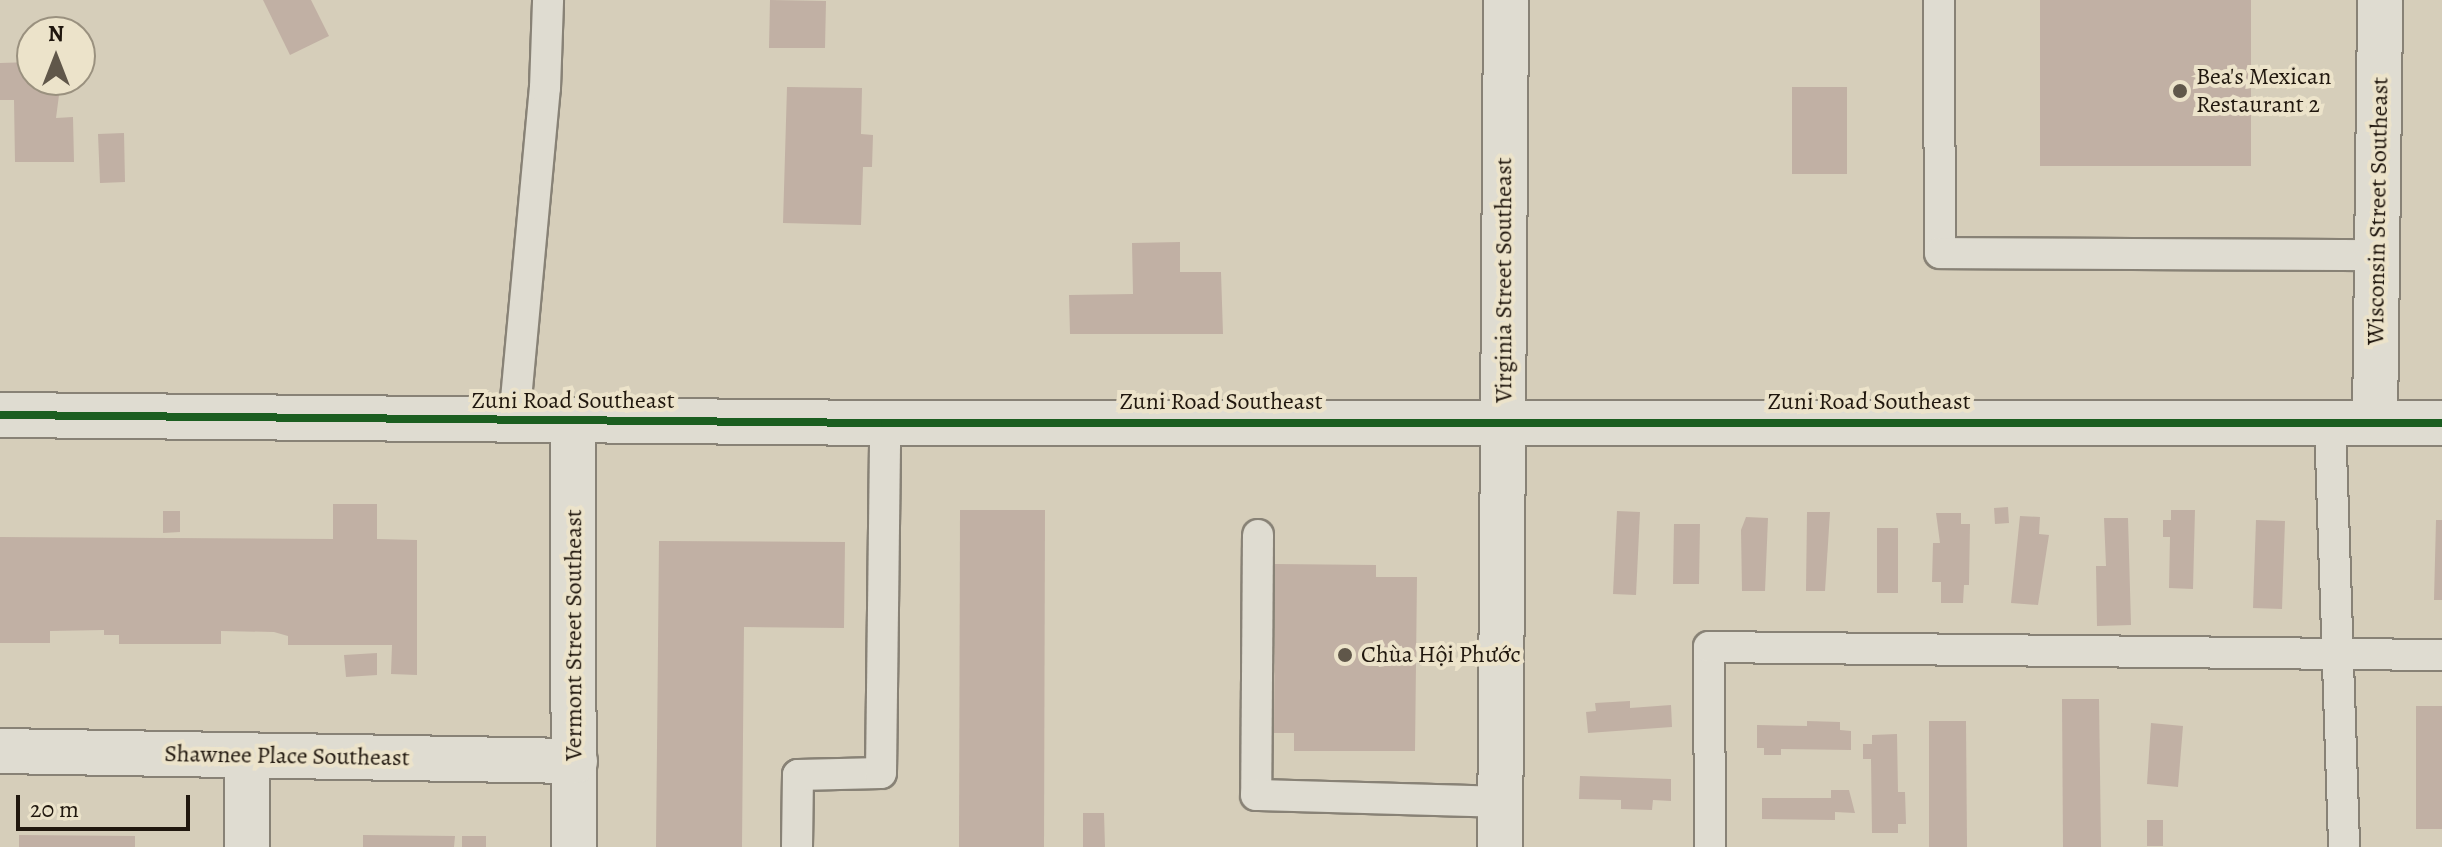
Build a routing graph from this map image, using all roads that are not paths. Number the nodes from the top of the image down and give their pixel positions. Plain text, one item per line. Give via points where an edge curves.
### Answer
1 (548, 0) edge
2 (1506, 0) edge
3 (1939, 0) edge
4 (2380, 0) edge
5 (2377, 255) junction
6 (0, 415) edge
7 (514, 421) junction
8 (1503, 421) junction
9 (573, 422) junction
10 (2330, 422) junction
11 (2375, 422) junction
12 (885, 423) junction
13 (2442, 423) edge
14 (1258, 535) dead end
15 (2337, 652) junction
16 (2442, 655) edge
17 (0, 751) edge
18 (247, 755) junction
19 (575, 761) junction
20 (1500, 802) junction
21 (247, 847) edge
22 (574, 847) edge
23 (797, 847) edge
24 (1500, 847) edge
25 (1710, 847) edge
26 (2344, 847) edge

1 - 7 lane
2 - 8 street, Virginia Street Southeast
3 - 5 lane via 1940,253
4 - 5 street, Wisconsin Street Southeast
5 - 11 street, Wisconsin Street Southeast
6 - 7 street, Zuni Road Southeast
7 - 9 street, Zuni Road Southeast
8 - 10 street, Zuni Road Southeast
8 - 12 street, Zuni Road Southeast
8 - 20 street, Virginia Street Southeast
9 - 12 street, Zuni Road Southeast
9 - 19 street, Vermont Street Southeast
10 - 11 street, Zuni Road Southeast
10 - 15 lane
11 - 13 street, Zuni Road Southeast
12 - 23 lane via 881,773 798,775
14 - 20 lane via 1256,795
15 - 16 lane
15 - 25 lane via 1709,647
15 - 26 lane
17 - 18 street, Shawnee Place Southeast
18 - 19 street, Shawnee Place Southeast
18 - 21 street
19 - 22 street, Vermont Street Southeast
20 - 24 street, Virginia Street Southeast

